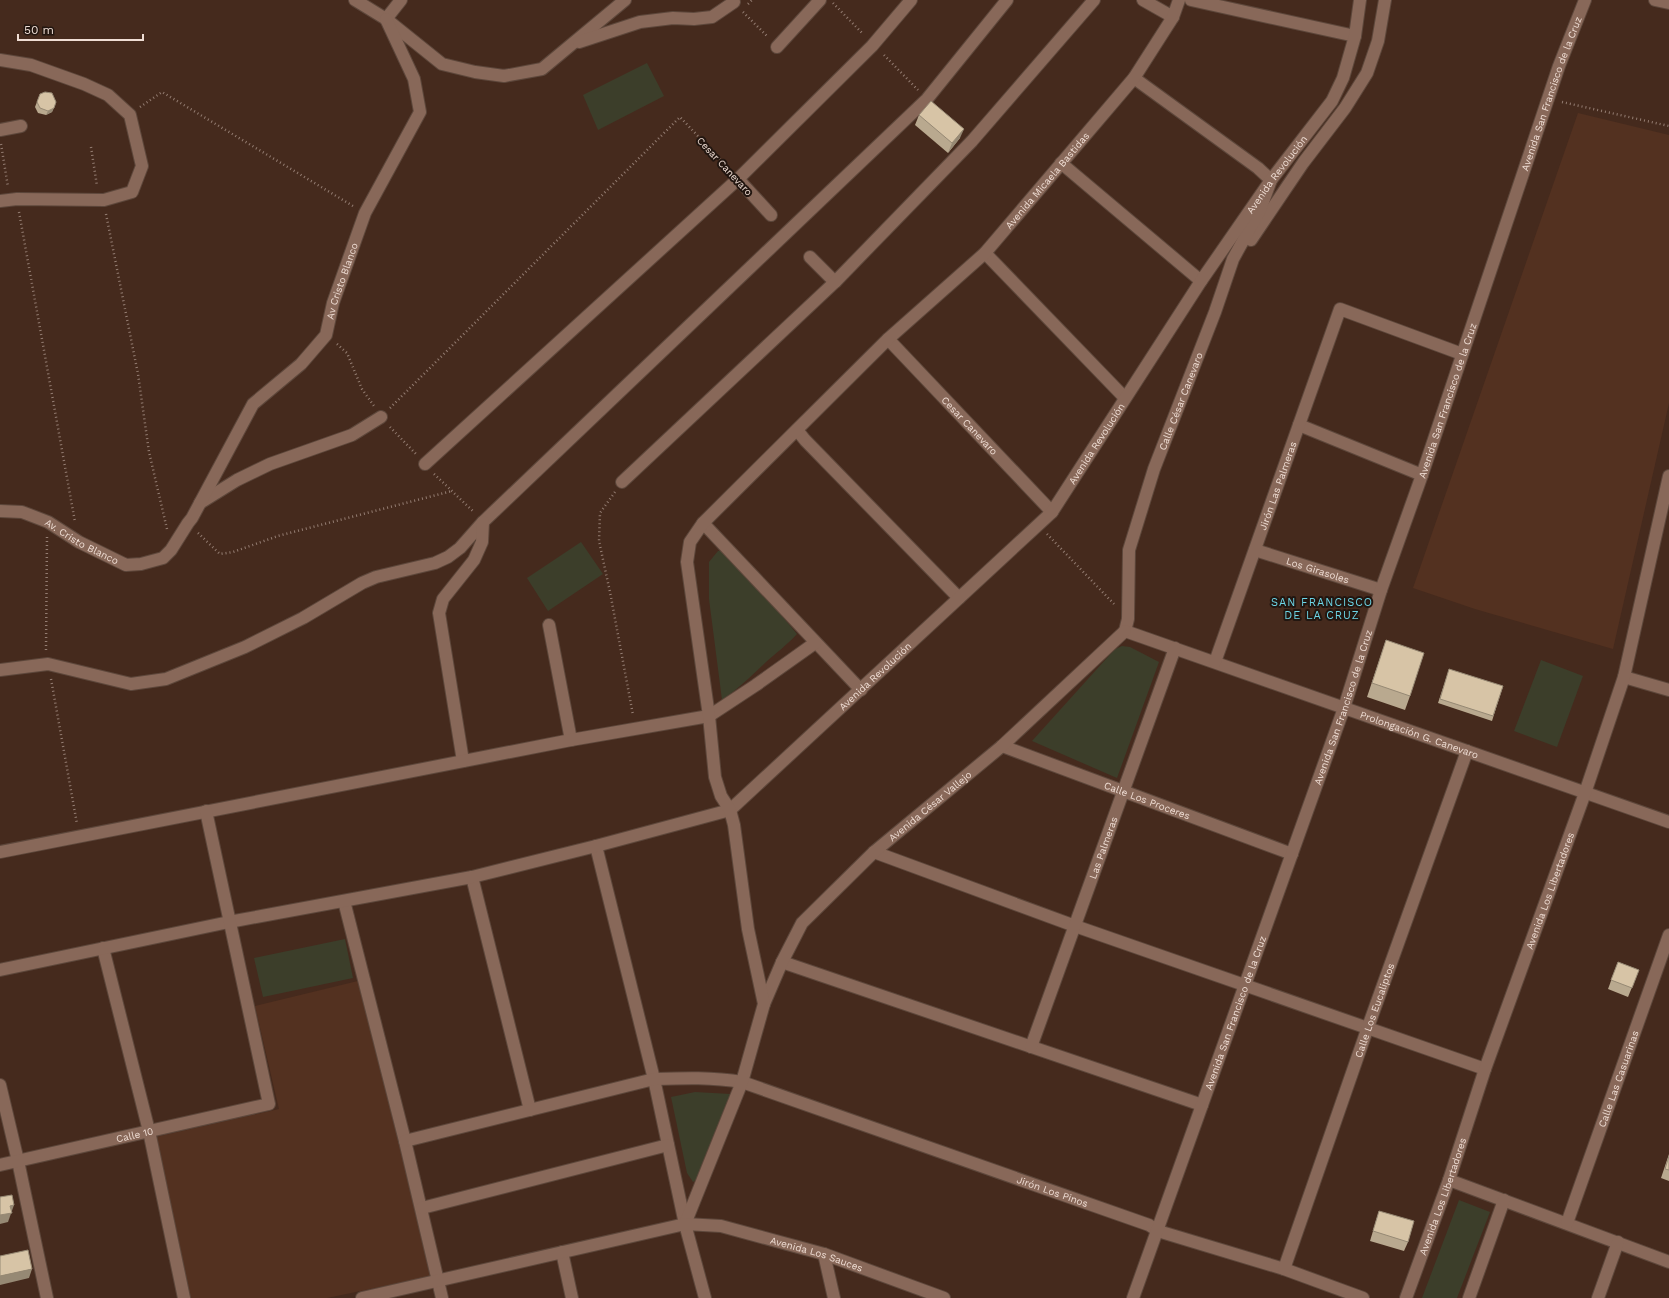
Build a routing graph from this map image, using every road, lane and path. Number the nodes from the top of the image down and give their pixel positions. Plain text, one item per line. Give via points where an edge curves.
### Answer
1 (355, 0) edge
2 (401, 0) edge
3 (625, 0) edge
4 (820, 0) edge
5 (831, 0) edge
6 (911, 0) edge
7 (1007, 0) edge
8 (1094, 0) edge
9 (1143, 0) edge
10 (1179, 0) edge
11 (1191, 0) edge
12 (1360, 0) edge
13 (1385, 0) edge
14 (1585, 0) edge
15 (1655, 0) edge
16 (734, 2) joint
17 (1669, 3) edge
18 (1173, 17) junction
19 (386, 19) junction
20 (1355, 36) junction
21 (574, 44) junction
22 (873, 44) junction
23 (777, 47) joint
24 (0, 60) edge
25 (1134, 78) junction
26 (927, 99) junction
27 (1548, 99) junction
28 (130, 115) junction
29 (21, 126) dead end
30 (1669, 126) edge
31 (0, 130) edge
32 (1, 144) edge
33 (91, 147) dead end
34 (1061, 163) junction
35 (738, 179) junction
36 (1271, 180) junction
37 (9, 200) edge
38 (101, 200) junction
39 (365, 213) junction
40 (770, 215) dead end
41 (985, 253) junction
42 (810, 257) dead end
43 (1200, 281) junction
44 (835, 282) junction
45 (1224, 283) junction
46 (326, 335) junction
47 (888, 339) junction
48 (1462, 354) junction
49 (1125, 398) junction
50 (381, 417) junction
51 (1299, 425) junction
52 (797, 430) junction
53 (426, 464) junction
54 (1422, 475) junction
55 (1669, 476) edge
56 (622, 482) joint
57 (452, 491) junction
58 (200, 503) junction
59 (0, 511) edge
60 (1052, 512) junction
61 (190, 520) junction
62 (483, 522) junction
63 (703, 523) junction
64 (1039, 525) junction
65 (79, 542) junction
66 (171, 550) junction
67 (1255, 550) junction
68 (1381, 590) junction
69 (959, 598) junction
70 (549, 625) dead end
71 (1126, 625) junction
72 (816, 643) junction
73 (1175, 648) junction
74 (1215, 662) junction
75 (0, 670) edge
76 (1624, 677) junction
77 (861, 690) junction
78 (1669, 690) edge
79 (1344, 708) junction
80 (709, 716) junction
81 (636, 729) junction
82 (570, 740) junction
83 (1002, 746) junction
84 (1467, 751) junction
85 (463, 761) junction
86 (1123, 791) junction
87 (1585, 793) junction
88 (730, 810) junction
89 (206, 811) junction
90 (1669, 822) edge
91 (596, 846) junction
92 (0, 852) edge
93 (874, 852) junction
94 (1292, 854) junction
95 (472, 877) junction
96 (344, 901) junction
97 (229, 922) junction
98 (1074, 926) junction
99 (1669, 935) edge
100 (103, 948) junction
101 (782, 962) junction
102 (0, 970) edge
103 (1245, 985) junction
104 (764, 1004) junction
105 (1368, 1027) junction
106 (1031, 1047) junction
107 (1485, 1069) junction
108 (654, 1079) junction
109 (742, 1082) junction
110 (0, 1085) edge
111 (1202, 1105) junction
112 (530, 1110) junction
113 (149, 1131) junction
114 (406, 1141) junction
115 (668, 1145) junction
116 (18, 1161) junction
117 (0, 1165) edge
118 (1449, 1180) junction
119 (1504, 1200) junction
120 (422, 1208) junction
121 (1567, 1223) junction
122 (686, 1224) junction
123 (1158, 1231) junction
124 (1618, 1242) junction
125 (562, 1252) junction
126 (824, 1254) junction
127 (1669, 1262) edge
128 (1284, 1270) junction
129 (438, 1281) junction
130 (47, 1298) edge
131 (184, 1298) edge
132 (362, 1298) edge
133 (442, 1298) edge
134 (572, 1298) edge
135 (705, 1298) edge
136 (834, 1298) edge
137 (944, 1298) edge
138 (1133, 1298) edge
139 (1363, 1298) edge
140 (1406, 1298) edge
141 (1469, 1298) edge
142 (1598, 1298) edge

1 - 19 street
2 - 19 street
3 - 21 street
4 - 23 street
5 - 22 path
6 - 22 street
7 - 26 street
8 - 44 street via 972,141
9 - 18 street
10 - 18 street, Avenida Micaela Bastidas
11 - 20 street
12 - 20 street, Avenida Revolución
13 - 45 street via 1378,41 1367,74 1303,163
14 - 27 street, Avenida San Francisco de la Cruz
15 - 17 street
16 - 21 street via 712,17 640,22
16 - 23 path
18 - 25 street, Avenida Micaela Bastidas
19 - 21 street via 442,64 504,76 542,69
19 - 39 street, Av Cristo Blanco via 414,79 420,112
20 - 36 street, Avenida Revolución via 1343,78 1332,101
22 - 26 path
22 - 35 street
24 - 28 street via 31,65 84,84 108,95
25 - 34 street, Avenida Micaela Bastidas
25 - 36 street
26 - 62 street
27 - 30 path
27 - 48 street, Avenida San Francisco de la Cruz
28 - 38 street via 142,166 132,192
28 - 39 path via 162,92
29 - 31 street
32 - 37 path
33 - 38 path
34 - 41 street, Avenida Micaela Bastidas
34 - 43 street
35 - 40 street, Cesar Canevaro
35 - 50 path, Cesar Canevaro via 680,117
35 - 53 street
36 - 43 street, Avenida Revolución
36 - 45 street, Calle César Canevaro via 1260,210 1233,259
37 - 38 street
37 - 65 path
38 - 66 path via 138,374 149,452
39 - 46 street, Av Cristo Blanco via 333,303
41 - 47 street, Avenida Micaela Bastidas
41 - 49 street
42 - 44 street
43 - 49 street, Avenida Revolución
44 - 56 street
45 - 71 street, Calle César Canevaro via 1154,470 1129,550
46 - 50 path via 347,352 362,389
46 - 58 street, Av Cristo Blanco via 301,364 253,404
47 - 52 street, Avenida Micaela Bastidas
47 - 60 street, Cesar Canevaro
48 - 51 street, Jirón Las Palmeras via 1340,309
48 - 54 street, Avenida San Francisco de la Cruz
49 - 60 street, Avenida Revolución
50 - 53 path
50 - 58 street via 352,436 270,464 237,480
51 - 54 street
51 - 67 street, Jirón Las Palmeras
52 - 63 street, Avenida Micaela Bastidas
52 - 69 street
53 - 57 path
54 - 68 street, Avenida San Francisco de la Cruz
55 - 76 street, Avenida Los Libertadores
56 - 81 path via 600,513 599,541
57 - 61 path via 278,536 220,554
57 - 62 path
58 - 61 street, Av Cristo Blanco
59 - 65 street, Av. Cristo Blanco via 22,512 48,522
60 - 64 street, Avenida Revolución
61 - 66 street, Av. Cristo Blanco
62 - 75 street via 460,548 448,557 362,583 245,648 166,679 131,684 48,664
62 - 85 street via 482,542 474,560 443,599 438,613
63 - 72 street
63 - 80 street, Avenida Micaela Bastidas via 690,542 687,562
64 - 69 street, Avenida Revolución
64 - 71 path
65 - 66 street, Av. Cristo Blanco via 126,564 141,564 163,558
67 - 68 street, Los Girasoles
67 - 74 street, Jirón Las Palmeras
68 - 79 street, Avenida San Francisco de la Cruz
69 - 77 street, Avenida Revolución
70 - 82 street
71 - 73 street, Prolongación G. Canevaro
71 - 83 street, Avenida César Vallejo
72 - 77 street
72 - 80 street
73 - 74 street, Prolongación G. Canevaro
73 - 86 street, Las Palmeras
74 - 79 street, Prolongación G. Canevaro
76 - 78 street
76 - 87 street, Avenida Los Libertadores
77 - 88 street, Avenida Revolución
79 - 84 street, Prolongación G. Canevaro
79 - 94 street, Avenida San Francisco de la Cruz
80 - 81 street
80 - 88 street, Avenida Micaela Bastidas via 715,777 721,796
81 - 82 street
82 - 85 street
83 - 86 street, Calle Los Proceres
83 - 93 street, Avenida César Vallejo
84 - 87 street, Prolongación G. Canevaro
84 - 105 street, Calle Los Eucaliptos
85 - 89 street
86 - 94 street, Calle Los Proceres
86 - 98 street, Las Palmeras
87 - 90 street, Prolongación G. Canevaro
87 - 107 street, Avenida Los Libertadores
88 - 91 street
88 - 104 street, Avenida Micaela Bastidas via 748,929
89 - 92 street
89 - 97 street
91 - 95 street
91 - 108 street
93 - 98 street
93 - 101 street, Avenida César Vallejo via 802,922
94 - 103 street, Avenida San Francisco de la Cruz
95 - 96 street
95 - 112 street
96 - 97 street
96 - 114 street
97 - 100 street
97 - 113 street, Calle 10 via 269,1104
98 - 103 street
98 - 106 street, Las Palmeras
99 - 121 street, Calle Las Casuarinas
100 - 102 street
100 - 113 street
101 - 104 street, Avenida César Vallejo
101 - 106 street
103 - 105 street
103 - 111 street, Avenida San Francisco de la Cruz
104 - 109 street, Avenida César Vallejo
105 - 107 street
105 - 128 street, Calle Los Eucaliptos
106 - 111 street
107 - 118 street, Avenida Los Libertadores
108 - 109 street, Jirón Los Pinos via 695,1077
108 - 112 street, Jirón Los Pinos
108 - 115 street
109 - 122 street, Avenida César Vallejo
109 - 123 street, Jirón Los Pinos
110 - 116 street
111 - 123 street, Avenida San Francisco de la Cruz
112 - 114 street, Jirón Los Pinos
113 - 116 street, Calle 10
113 - 131 street
114 - 120 street
115 - 120 street
115 - 122 street
116 - 117 street, Calle 10
116 - 130 street
118 - 119 street
118 - 140 street, Avenida Los Libertadores
119 - 121 street
119 - 141 street
120 - 129 street
121 - 124 street
122 - 125 street, Avenida Los Sauces
122 - 126 street, Avenida Los Sauces via 721,1226
122 - 135 street
123 - 128 street, Jirón Los Pinos
123 - 138 street, Avenida San Francisco de la Cruz
124 - 127 street
124 - 142 street
125 - 129 street, Avenida Los Sauces
125 - 134 street
126 - 136 street
126 - 137 street, Avenida Los Sauces
128 - 139 street, Jirón Los Pinos
129 - 132 street, Avenida Los Sauces
129 - 133 street

